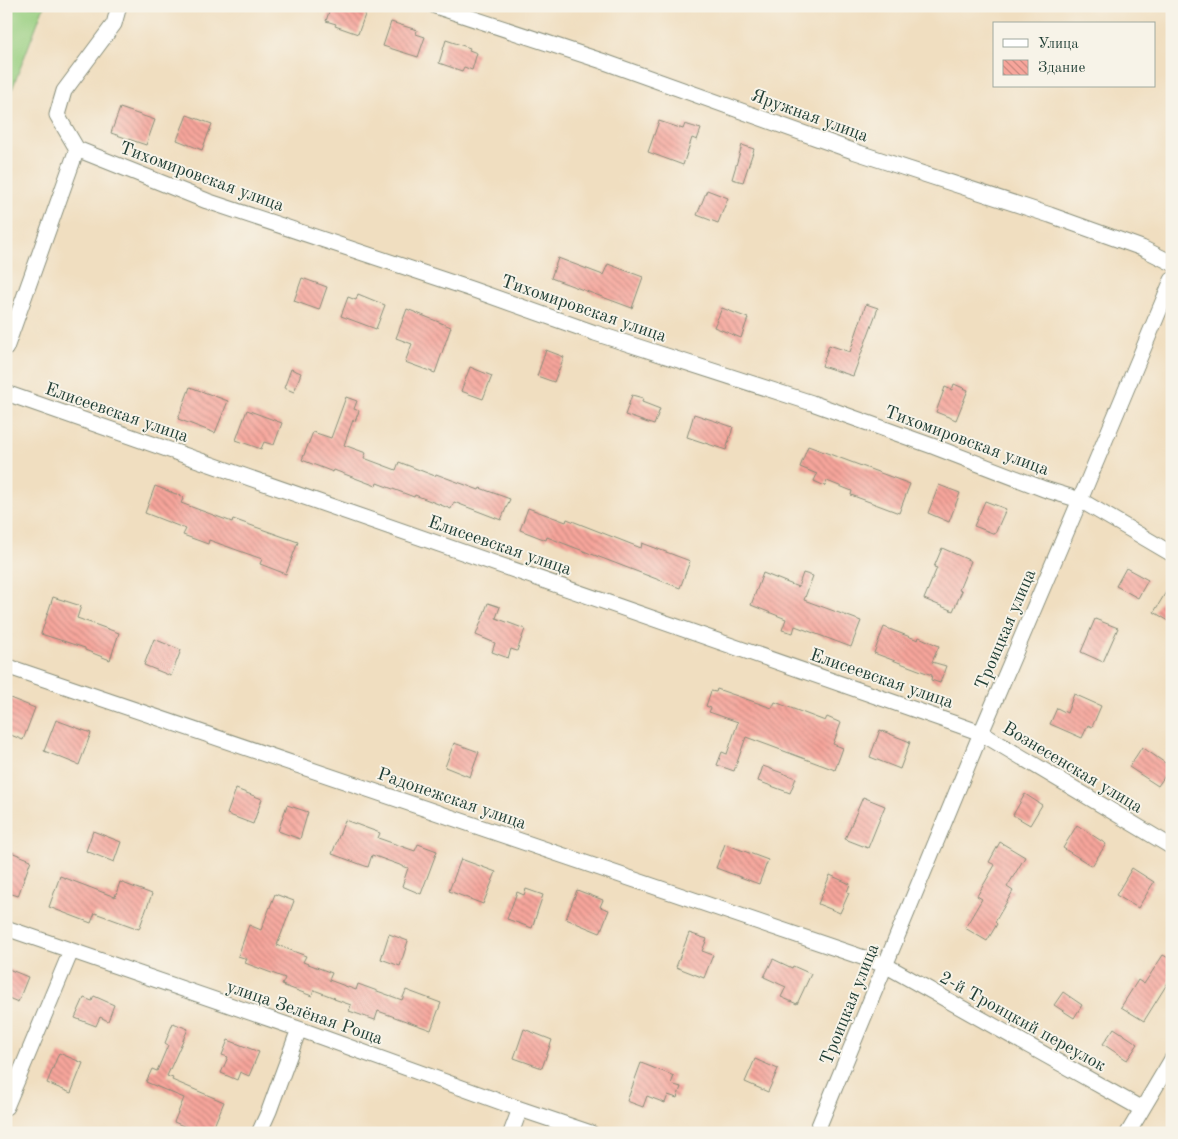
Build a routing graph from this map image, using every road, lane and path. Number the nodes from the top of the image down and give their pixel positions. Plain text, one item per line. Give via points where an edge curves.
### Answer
1 (120, 6) edge
2 (435, 6) edge
3 (77, 149) junction
4 (1172, 263) edge
5 (1172, 280) edge
6 (6, 348) edge
7 (6, 393) edge
8 (1080, 500) junction
9 (1172, 554) edge
10 (6, 666) edge
11 (980, 733) junction
12 (1172, 847) edge
13 (6, 928) edge
14 (71, 951) junction
15 (885, 965) junction
16 (299, 1029) junction
17 (1172, 1059) edge
18 (6, 1107) edge
19 (1142, 1109) junction
20 (520, 1110) junction
21 (259, 1133) edge
22 (511, 1133) edge
23 (591, 1133) edge
24 (816, 1133) edge
25 (1128, 1133) edge

1 - 3 street via 114,24 64,91 58,116
2 - 4 street, Яружная улица via 602,61 853,151 1050,215 1142,248
3 - 6 street
3 - 8 street, Тихомировская улица via 207,201 812,404
5 - 8 street, Троицкая улица
7 - 11 street, Елисеевская улица
8 - 9 street, Тихомировская улица
8 - 11 street, Троицкая улица
10 - 15 street, Радонежская улица
11 - 12 street, Вознесенская улица
11 - 15 street, Троицкая улица
13 - 14 street, улица Зелёная Роща
14 - 16 street, улица Зелёная Роща
14 - 18 street
15 - 19 street, 2-й Троицкий переулок
15 - 24 street, Троицкая улица
16 - 20 street, улица Зелёная Роща
16 - 21 street
17 - 19 street
19 - 25 street
20 - 22 street
20 - 23 street, улица Зелёная Роща

